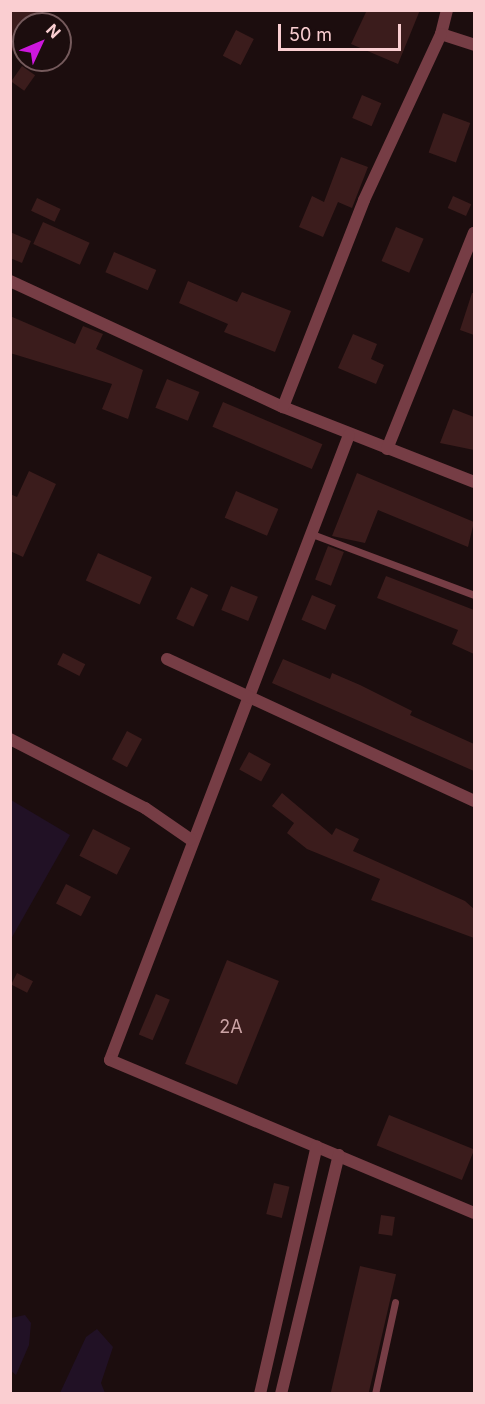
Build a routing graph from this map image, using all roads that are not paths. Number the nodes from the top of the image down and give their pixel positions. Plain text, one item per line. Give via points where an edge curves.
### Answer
1 (447, 10) edge
2 (441, 34) junction
3 (474, 45) edge
4 (474, 233) edge
5 (10, 281) edge
6 (283, 407) junction
7 (350, 435) junction
8 (387, 449) junction
9 (474, 482) edge
10 (312, 534) junction
11 (474, 595) edge
12 (167, 659) dead end
13 (251, 700) junction
14 (10, 739) edge
15 (474, 801) edge
16 (190, 839) junction
17 (317, 1146) junction
18 (339, 1155) junction
19 (474, 1213) edge
20 (395, 1302) dead end
21 (261, 1394) edge
22 (281, 1394) edge
23 (375, 1394) edge

1 - 2 street
2 - 3 street
2 - 6 street via 364,200
4 - 8 street
5 - 6 street
6 - 7 street
7 - 8 street
7 - 10 street
8 - 9 street
10 - 11 lane
10 - 13 street
12 - 13 street
13 - 15 street
13 - 16 street
14 - 16 street via 145,808
16 - 17 street via 110,1060
17 - 18 street
17 - 21 street
18 - 19 street
18 - 22 street
20 - 23 lane

